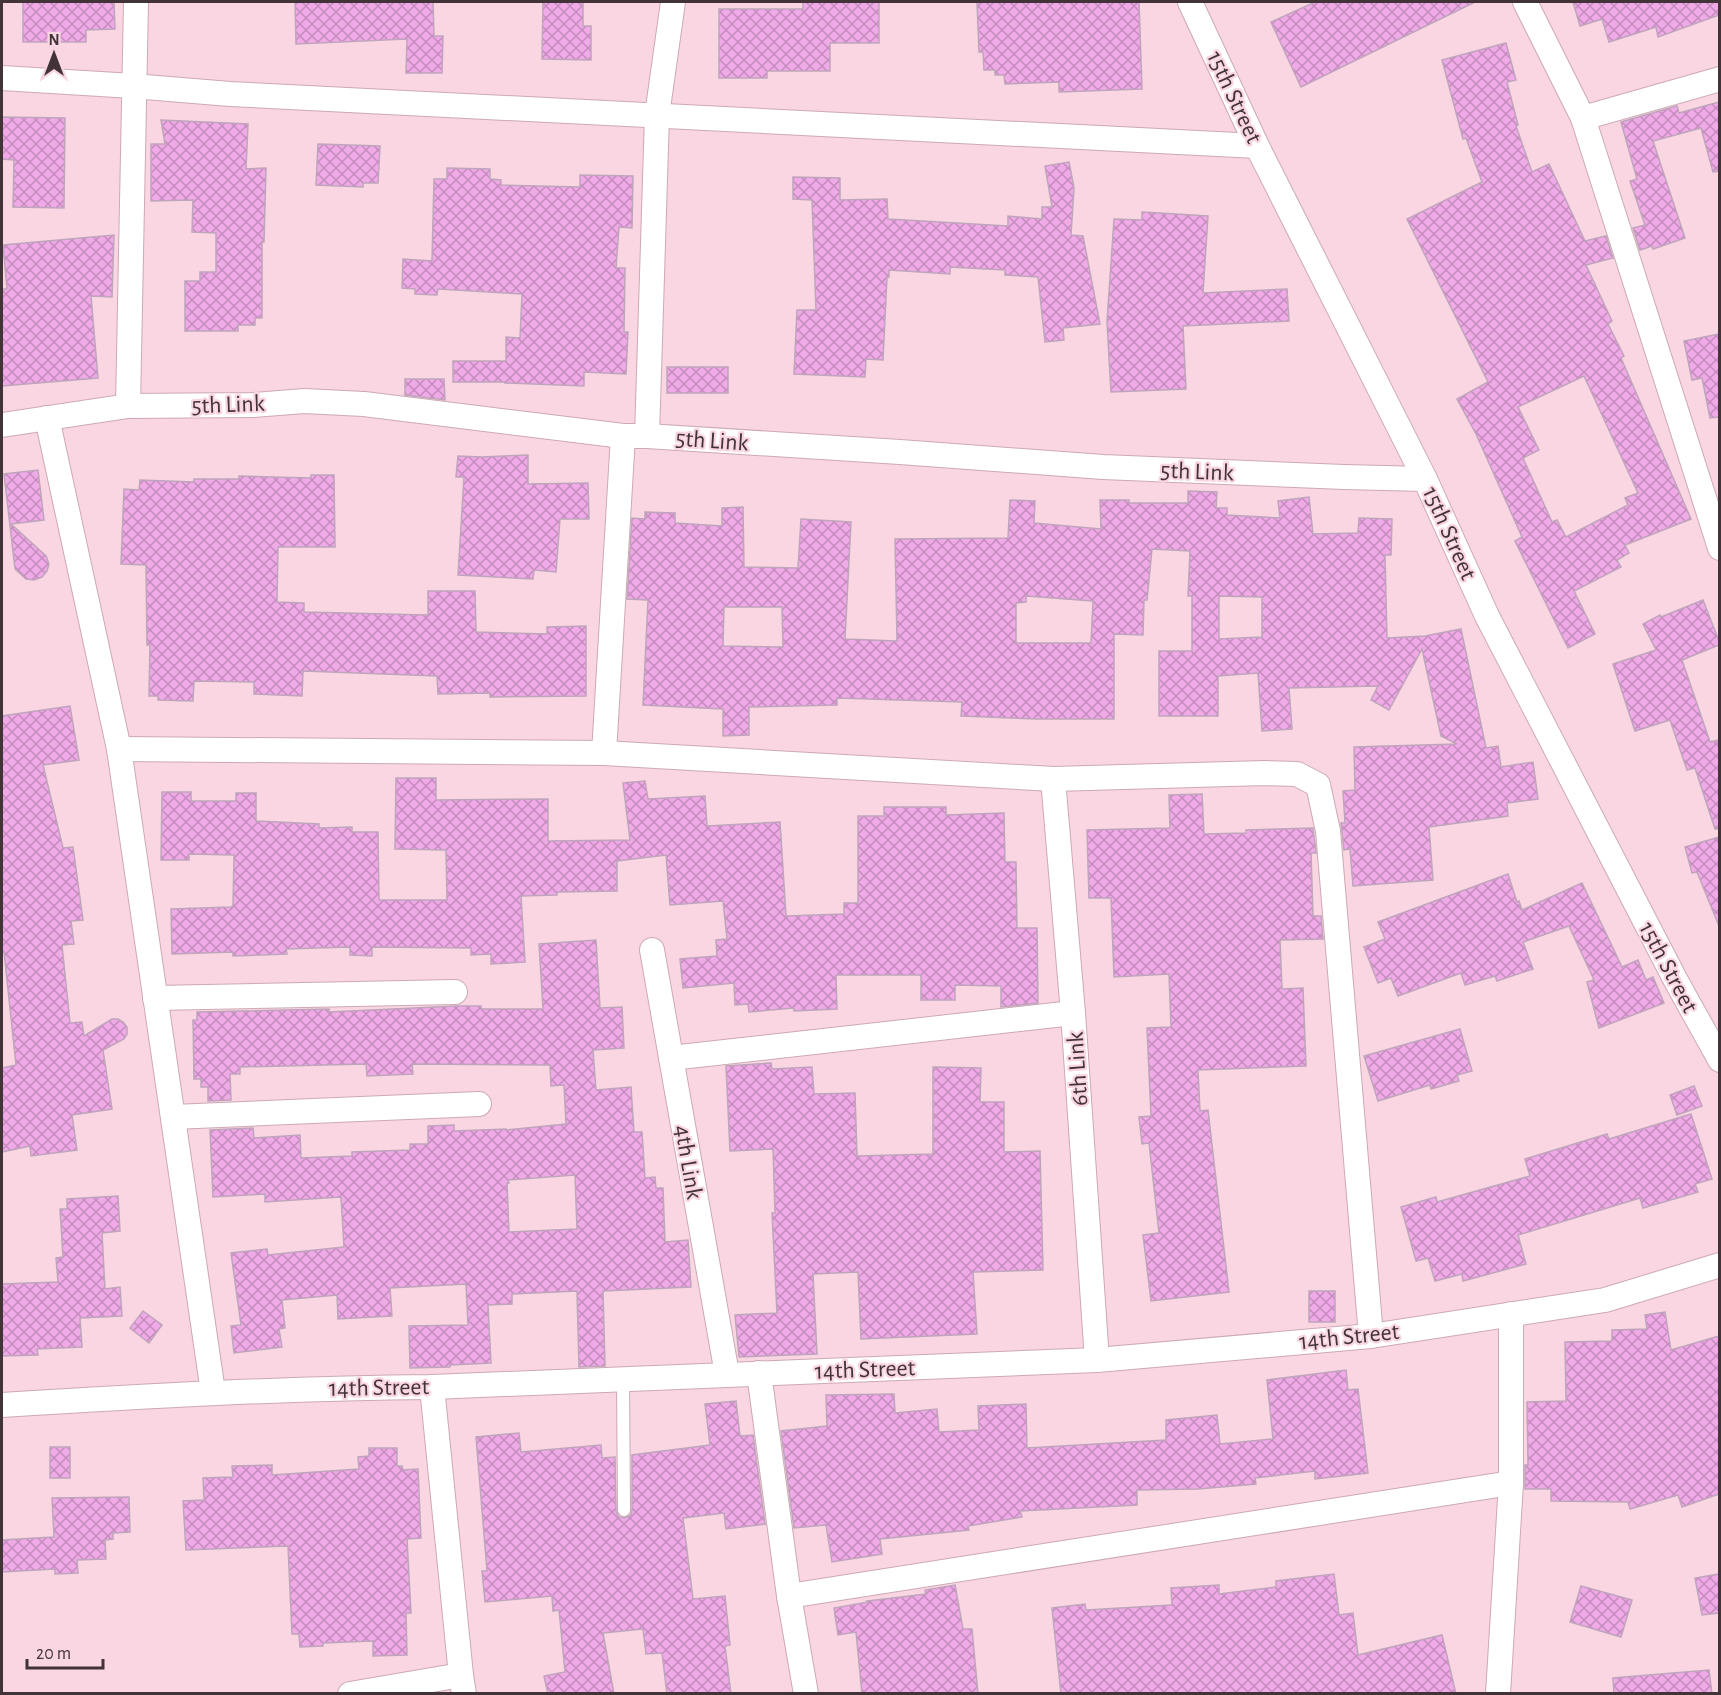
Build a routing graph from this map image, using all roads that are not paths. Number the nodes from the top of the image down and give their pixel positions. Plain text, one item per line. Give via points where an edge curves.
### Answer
1 (136, 2) edge
2 (673, 2) edge
3 (1190, 2) edge
4 (1525, 2) edge
5 (2, 78) edge
6 (1719, 80) edge
7 (133, 86) junction
8 (657, 115) junction
9 (1583, 118) junction
10 (1257, 146) junction
11 (128, 406) junction
12 (46, 418) junction
13 (2, 425) edge
14 (635, 436) junction
15 (1425, 479) junction
16 (1719, 548) edge
17 (119, 748) junction
18 (604, 753) junction
19 (1053, 779) junction
20 (652, 951) dead end
21 (455, 992) dead end
22 (155, 998) junction
23 (1073, 1013) junction
24 (671, 1058) junction
25 (1719, 1060) edge
26 (479, 1104) dead end
27 (173, 1117) junction
28 (1719, 1265) edge
29 (1511, 1314) junction
30 (1371, 1336) junction
31 (1097, 1360) junction
32 (759, 1373) junction
33 (727, 1374) junction
34 (623, 1378) junction
35 (432, 1387) junction
36 (213, 1392) junction
37 (2, 1405) edge
38 (1511, 1484) junction
39 (624, 1510) dead end
40 (789, 1596) junction
41 (463, 1684) edge
42 (350, 1694) edge
43 (806, 1694) edge
44 (1498, 1694) edge

1 - 7 street
2 - 8 street
3 - 10 street, 15th Street
4 - 9 street
5 - 7 street
6 - 9 street
7 - 8 street
7 - 11 street
8 - 10 street
8 - 14 street
9 - 16 street
10 - 15 street, 15th Street
11 - 12 street, 5th Link
11 - 14 street, 5th Link via 304,401 364,404
12 - 13 street, 5th Link
12 - 17 street
14 - 15 street, 5th Link via 1103,467
14 - 18 street
15 - 25 street, 15th Street via 1487,616
17 - 18 street
17 - 22 street
18 - 19 street
19 - 23 street, 6th Link
19 - 30 street via 1265,773 1297,774 1318,785 1328,831
20 - 24 street, 4th Link
21 - 22 street
22 - 27 street
23 - 24 street
23 - 31 street, 6th Link
24 - 33 street, 4th Link
26 - 27 street
27 - 36 street
28 - 29 street, 14th Street via 1605,1300
29 - 30 street, 14th Street
29 - 38 street
30 - 31 street, 14th Street
31 - 32 street, 14th Street
32 - 33 street, 14th Street
32 - 40 street
33 - 34 street, 14th Street
34 - 35 street, 14th Street
34 - 39 lane
35 - 36 street, 14th Street
35 - 41 street
36 - 37 street, 14th Street
38 - 40 street
38 - 44 street
40 - 43 street
41 - 42 street

